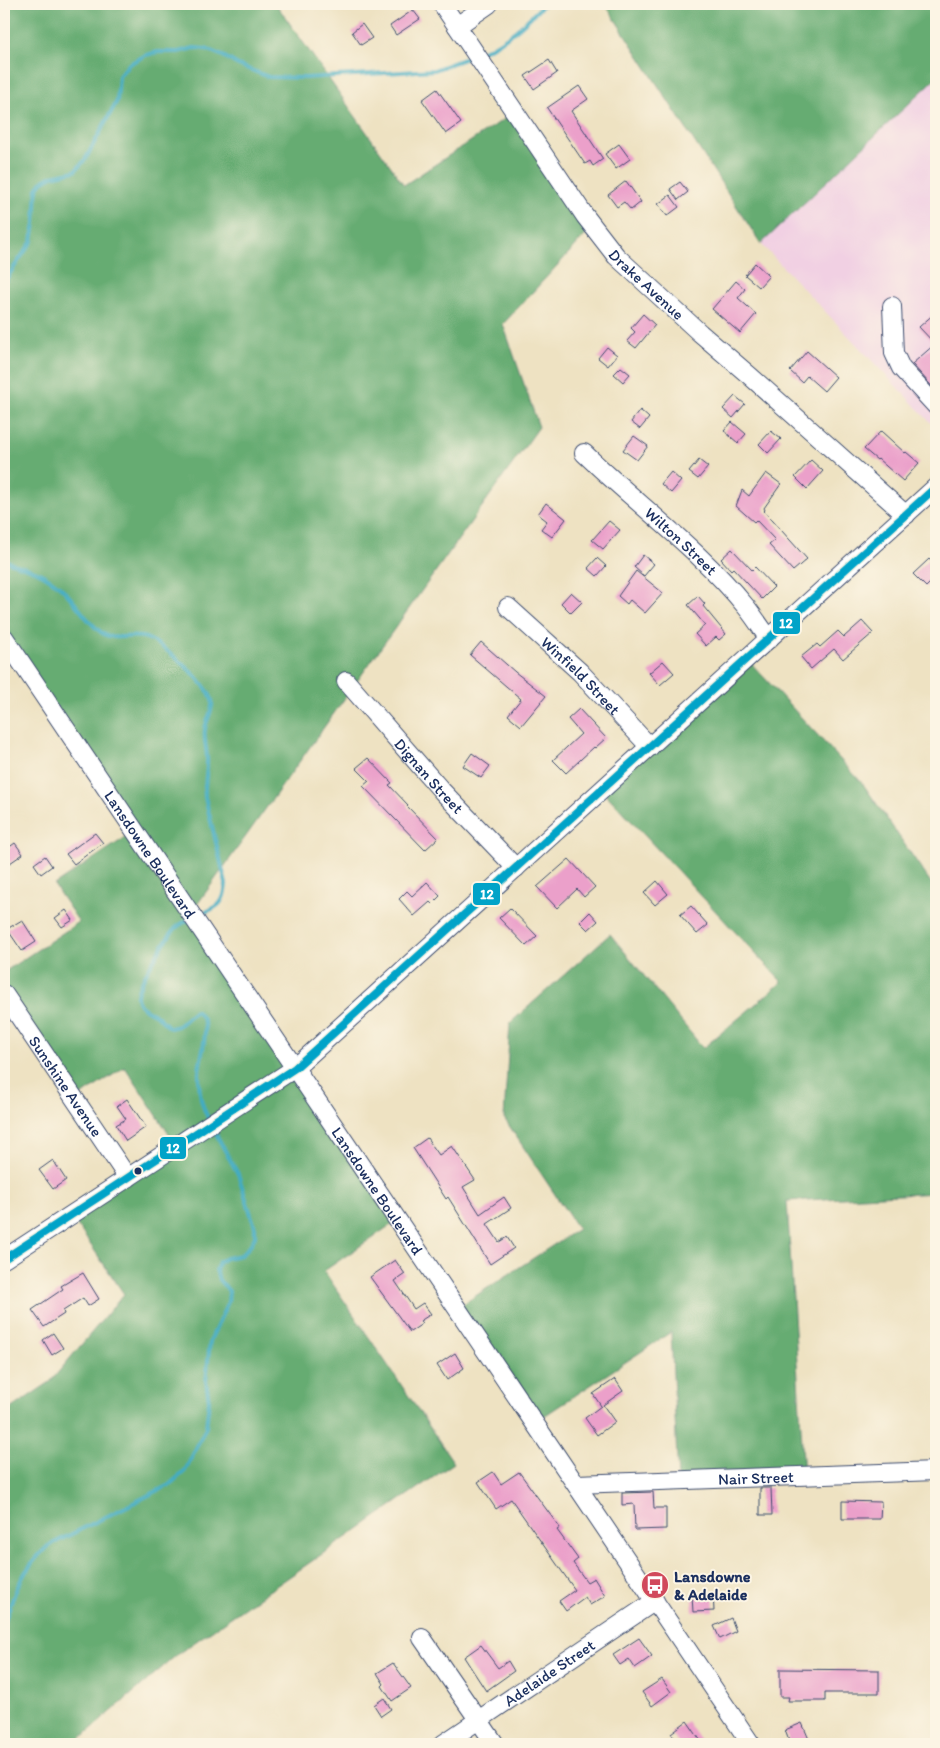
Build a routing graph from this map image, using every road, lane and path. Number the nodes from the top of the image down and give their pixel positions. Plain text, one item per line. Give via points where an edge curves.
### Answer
1 (442, 4) edge
2 (489, 4) edge
3 (460, 31) junction
4 (892, 306) dead end
5 (936, 406) edge
6 (584, 453) dead end
7 (936, 487) edge
8 (906, 514) junction
9 (508, 607) dead end
10 (769, 639) junction
11 (7, 649) edge
12 (346, 681) dead end
13 (650, 747) junction
14 (516, 868) junction
15 (4, 994) edge
16 (295, 1068) junction
17 (128, 1178) junction
18 (4, 1259) edge
19 (936, 1472) edge
20 (576, 1484) junction
21 (655, 1601) junction
22 (422, 1638) dead end
23 (479, 1720) junction
24 (443, 1744) edge
25 (496, 1744) edge
26 (751, 1744) edge

1 - 3 street, Drake Avenue
2 - 3 street
3 - 8 street, Drake Avenue via 585,216 616,256
4 - 5 street via 894,353 900,368
6 - 10 street, Wilton Street via 700,557 742,602
7 - 8 street
8 - 10 street
9 - 13 street, Winfield Street via 580,672
10 - 13 street
11 - 16 street, Lansdowne Boulevard
12 - 14 street, Dignan Street via 442,791
13 - 14 street
14 - 16 street
15 - 17 street, Sunshine Avenue
16 - 17 street
16 - 20 street, Lansdowne Boulevard
17 - 18 street
19 - 20 street, Nair Street
20 - 21 street, Lansdowne Boulevard
21 - 23 street, Adelaide Street
21 - 26 street, Lansdowne Boulevard
22 - 23 street
23 - 24 street, Adelaide Street
23 - 25 street

